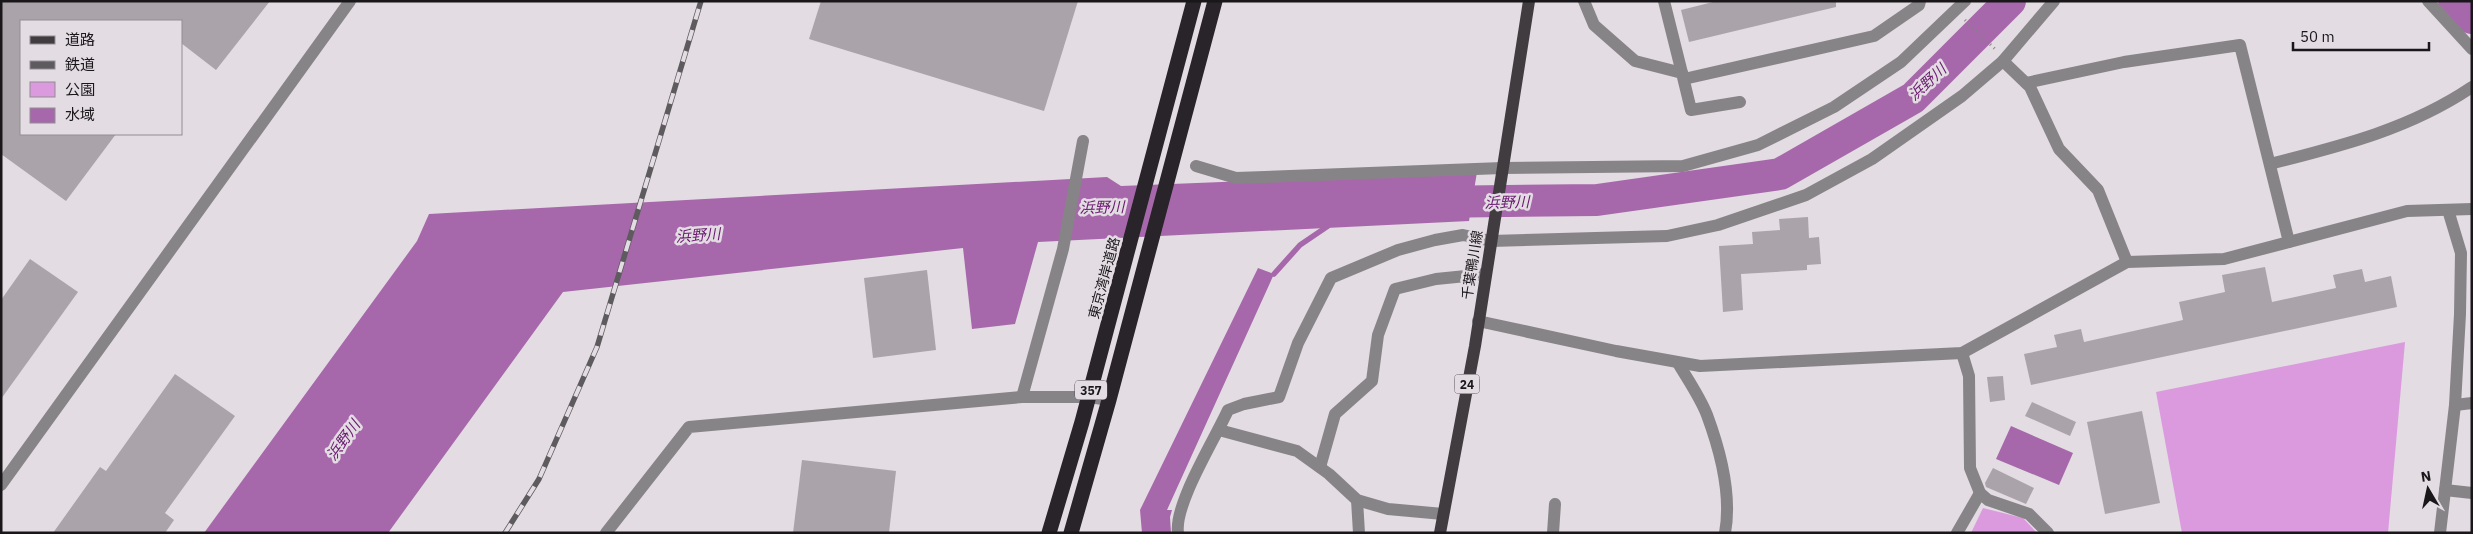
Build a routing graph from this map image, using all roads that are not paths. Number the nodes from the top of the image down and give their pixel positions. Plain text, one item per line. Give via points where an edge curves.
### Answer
1 (350, 1) edge
2 (1194, 1) edge
3 (1214, 1) edge
4 (1529, 1) edge
5 (1584, 1) edge
6 (1664, 1) edge
7 (1920, 1) edge
8 (2054, 1) edge
9 (2428, 1) edge
10 (1961, 6) edge
11 (2472, 50) edge
12 (2001, 57) junction
13 (1683, 76) junction
14 (2026, 83) junction
15 (2472, 87) edge
16 (1740, 102) dead end
17 (1083, 141) dead end
18 (2270, 164) junction
19 (1196, 166) dead end
20 (1502, 168) junction
21 (2448, 210) junction
22 (2472, 210) edge
23 (1492, 238) junction
24 (2289, 242) junction
25 (2127, 262) junction
26 (1486, 274) junction
27 (1478, 321) junction
28 (1962, 353) junction
29 (1678, 364) junction
30 (1022, 397) junction
31 (1089, 397) junction
32 (1109, 400) junction
33 (2472, 403) edge
34 (2455, 405) junction
35 (1220, 430) junction
36 (1320, 467) junction
37 (1, 485) edge
38 (2445, 490) junction
39 (1980, 493) junction
40 (2472, 493) edge
41 (1357, 500) junction
42 (1555, 504) dead end
43 (1443, 514) junction
44 (606, 533) edge
45 (1049, 533) edge
46 (1071, 533) edge
47 (1178, 533) edge
48 (1359, 533) edge
49 (1440, 533) edge
50 (1552, 533) edge
51 (1725, 533) edge
52 (1957, 533) edge
53 (2048, 533) edge
54 (2440, 533) edge

1 - 37 street
2 - 31 highway, 東京湾岸道路 / 357
3 - 32 highway, 357
4 - 20 main road, 千葉鴨川線 / 24
5 - 13 street via 1594,25 1635,61
6 - 13 street
7 - 13 street via 1919,5 1874,36
8 - 12 street
9 - 11 street
10 - 20 street via 1901,62 1834,107 1758,145 1683,166
12 - 14 street
12 - 23 street via 1962,96 1872,159 1806,195 1718,225 1667,236
13 - 16 street via 1691,110
14 - 18 street via 2124,62 2240,45
14 - 25 street via 2060,149 2098,190
15 - 18 street via 2410,122 2357,141
17 - 30 street via 1063,249
18 - 24 street
19 - 20 street via 1236,178
20 - 23 main road, 千葉鴨川線 / 24
21 - 22 street
21 - 24 street via 2407,211
21 - 34 street via 2461,253
23 - 26 main road, 千葉鴨川線 / 24
23 - 35 street via 1463,235 1435,240 1398,250 1331,278 1298,343 1279,397 1228,410
24 - 25 street via 2224,259
25 - 28 street
26 - 27 main road, 千葉鴨川線 / 24
26 - 36 street via 1395,289 1378,335 1372,381 1335,414
27 - 29 street
27 - 43 main road, 千葉鴨川線 / 24
28 - 29 street via 1700,366
28 - 39 street via 1969,376 1970,468
29 - 51 street via 1706,414 1720,459 1727,498
30 - 31 street
30 - 44 street via 689,427
31 - 32 street
31 - 45 highway, 東京湾岸道路 / 357
32 - 46 highway, 357
33 - 34 street
34 - 38 street
35 - 36 street via 1297,451
35 - 47 street via 1181,506
36 - 41 street
38 - 40 street
38 - 54 street
39 - 52 street
39 - 53 street via 1988,500 2029,514
41 - 43 street via 1388,509
41 - 48 street
42 - 50 street
43 - 49 main road, 千葉鴨川線 / 24

